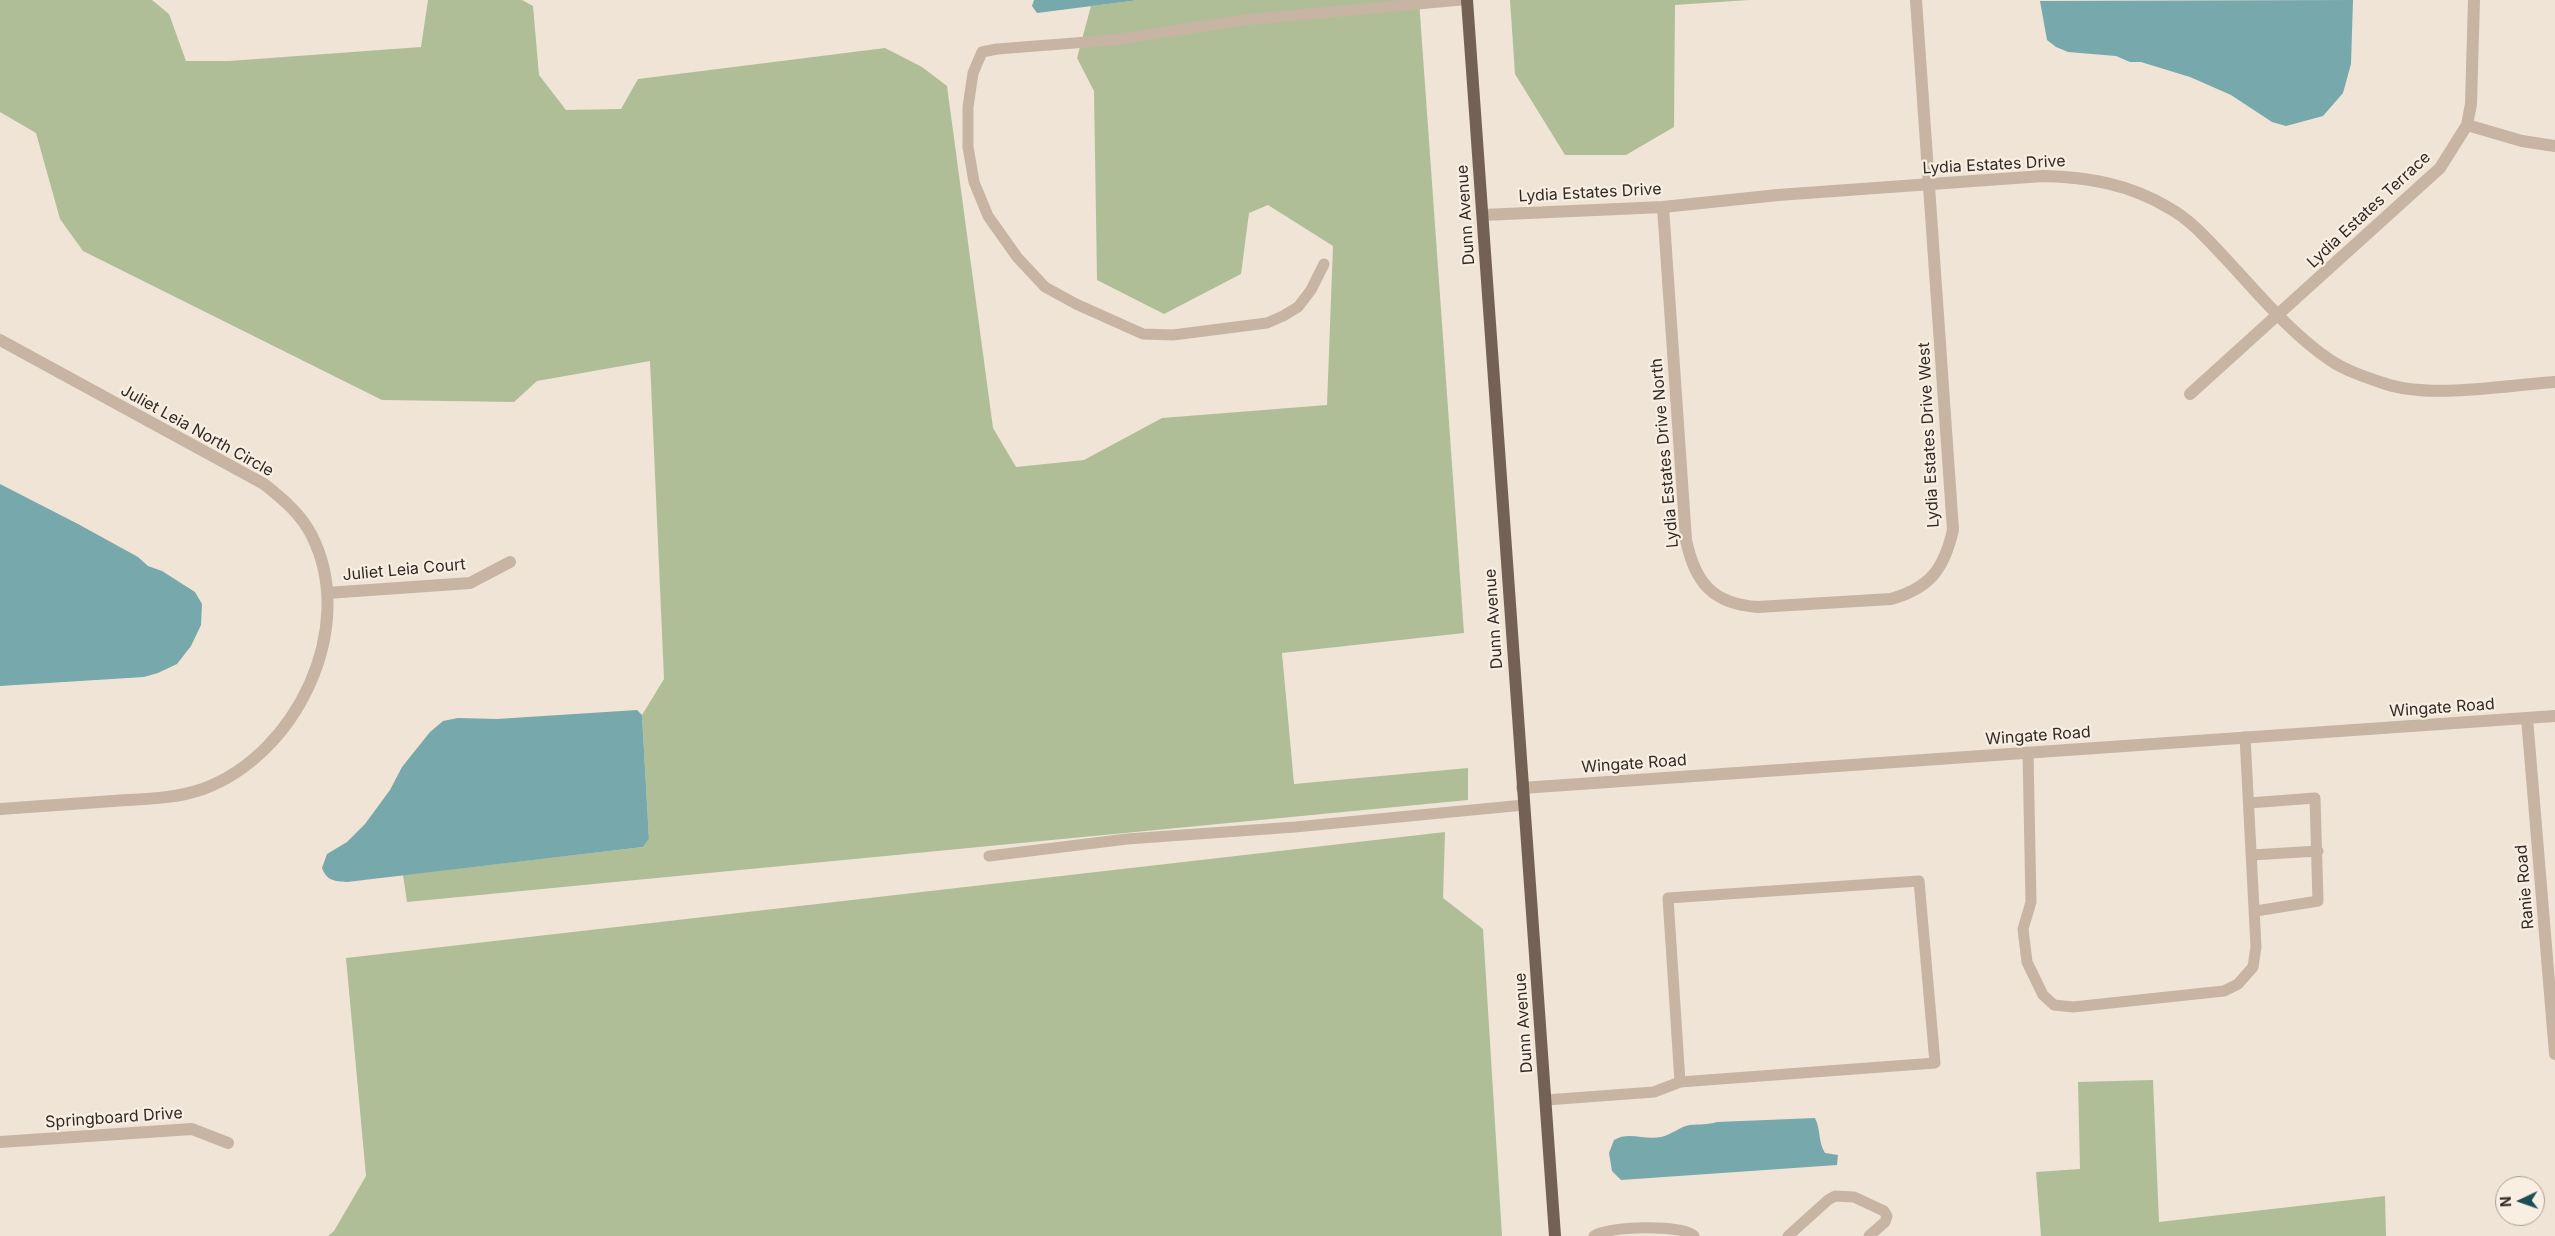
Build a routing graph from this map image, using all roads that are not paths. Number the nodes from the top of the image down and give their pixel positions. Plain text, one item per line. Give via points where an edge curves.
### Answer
1 (1461, 0) edge
2 (1467, 0) edge
3 (1916, 0) edge
4 (2474, 0) edge
5 (2467, 124) junction
6 (2555, 146) edge
7 (1929, 184) junction
8 (1663, 206) junction
9 (1483, 215) junction
10 (1324, 264) dead end
11 (2279, 315) junction
12 (0, 340) edge
13 (2555, 382) edge
14 (2190, 394) dead end
15 (510, 562) dead end
16 (327, 593) junction
17 (1836, 602) joint
18 (2555, 716) edge
19 (2527, 718) junction
20 (2245, 737) junction
21 (2028, 753) junction
22 (1522, 788) junction
23 (2249, 804) junction
24 (1524, 805) junction
25 (0, 809) edge
26 (2318, 851) junction
27 (2252, 855) junction
28 (989, 856) dead end
29 (2029, 908) junction
30 (2256, 911) junction
31 (2032, 925) dead end
32 (2035, 954) dead end
33 (2031, 972) junction
34 (2555, 1054) edge
35 (1680, 1082) junction
36 (1546, 1100) junction
37 (0, 1142) edge
38 (228, 1143) dead end
39 (1555, 1236) edge
40 (1594, 1236) edge
41 (1694, 1236) edge
42 (1788, 1236) edge
43 (1869, 1236) edge

1 - 10 lane via 1244,20 1113,40 982,52 973,73 968,107 968,147 974,182 988,216 1016,257 1045,287 1143,334 1173,335 1267,323 1283,316 1298,307
2 - 9 main road, Dunn Avenue
3 - 7 street, Lydia Estates Drive West
4 - 5 street, Lydia Estates Terrace via 2471,104
5 - 6 street via 2522,141
5 - 11 street, Lydia Estates Terrace via 2440,168
7 - 8 street, Lydia Estates Drive
7 - 11 street, Lydia Estates Drive via 2073,176 2125,188 2170,208 2197,228
7 - 17 street, Lydia Estates Drive West via 1953,530 1948,550 1934,575 1911,593 1891,599
8 - 9 street, Lydia Estates Drive
8 - 17 street, Lydia Estates Drive North via 1686,540 1691,562 1701,582 1736,606 1758,608
9 - 22 main road, Dunn Avenue
11 - 13 street, Lydia Estates Drive via 2332,362 2388,385 2442,390
11 - 14 street, Lydia Estates Terrace
12 - 16 street, Juliet Leia North Circle via 264,484 291,506 312,535 323,563
15 - 16 street, Juliet Leia Court via 470,583
16 - 25 street, Juliet Leia North Circle via 327,617 319,660 306,695 282,730 256,756 232,773 203,789 166,798
18 - 19 street, Wingate Road
19 - 20 street, Wingate Road
19 - 34 street, Ranie Road
20 - 21 street, Wingate Road
20 - 23 lane
21 - 22 street, Wingate Road
21 - 29 lane
22 - 24 main road, Dunn Avenue
23 - 26 lane via 2315,798
23 - 27 lane
24 - 28 lane via 1127,839
24 - 36 main road, Dunn Avenue
26 - 27 lane
26 - 30 lane via 2318,901
27 - 30 lane
29 - 31 lane
29 - 33 lane via 2023,929
30 - 33 lane via 2253,967 2238,984 2224,991 2073,1007 2054,1005 2043,995
32 - 33 lane
35 - 35 lane via 1935,1063 1919,881 1668,898
35 - 36 lane via 1654,1092
36 - 39 main road, Dunn Avenue
37 - 38 street, Springboard Drive via 192,1129
40 - 41 lane via 1600,1231 1645,1228 1674,1229
42 - 43 lane via 1828,1200 1845,1195 1884,1211 1887,1216 1885,1222

